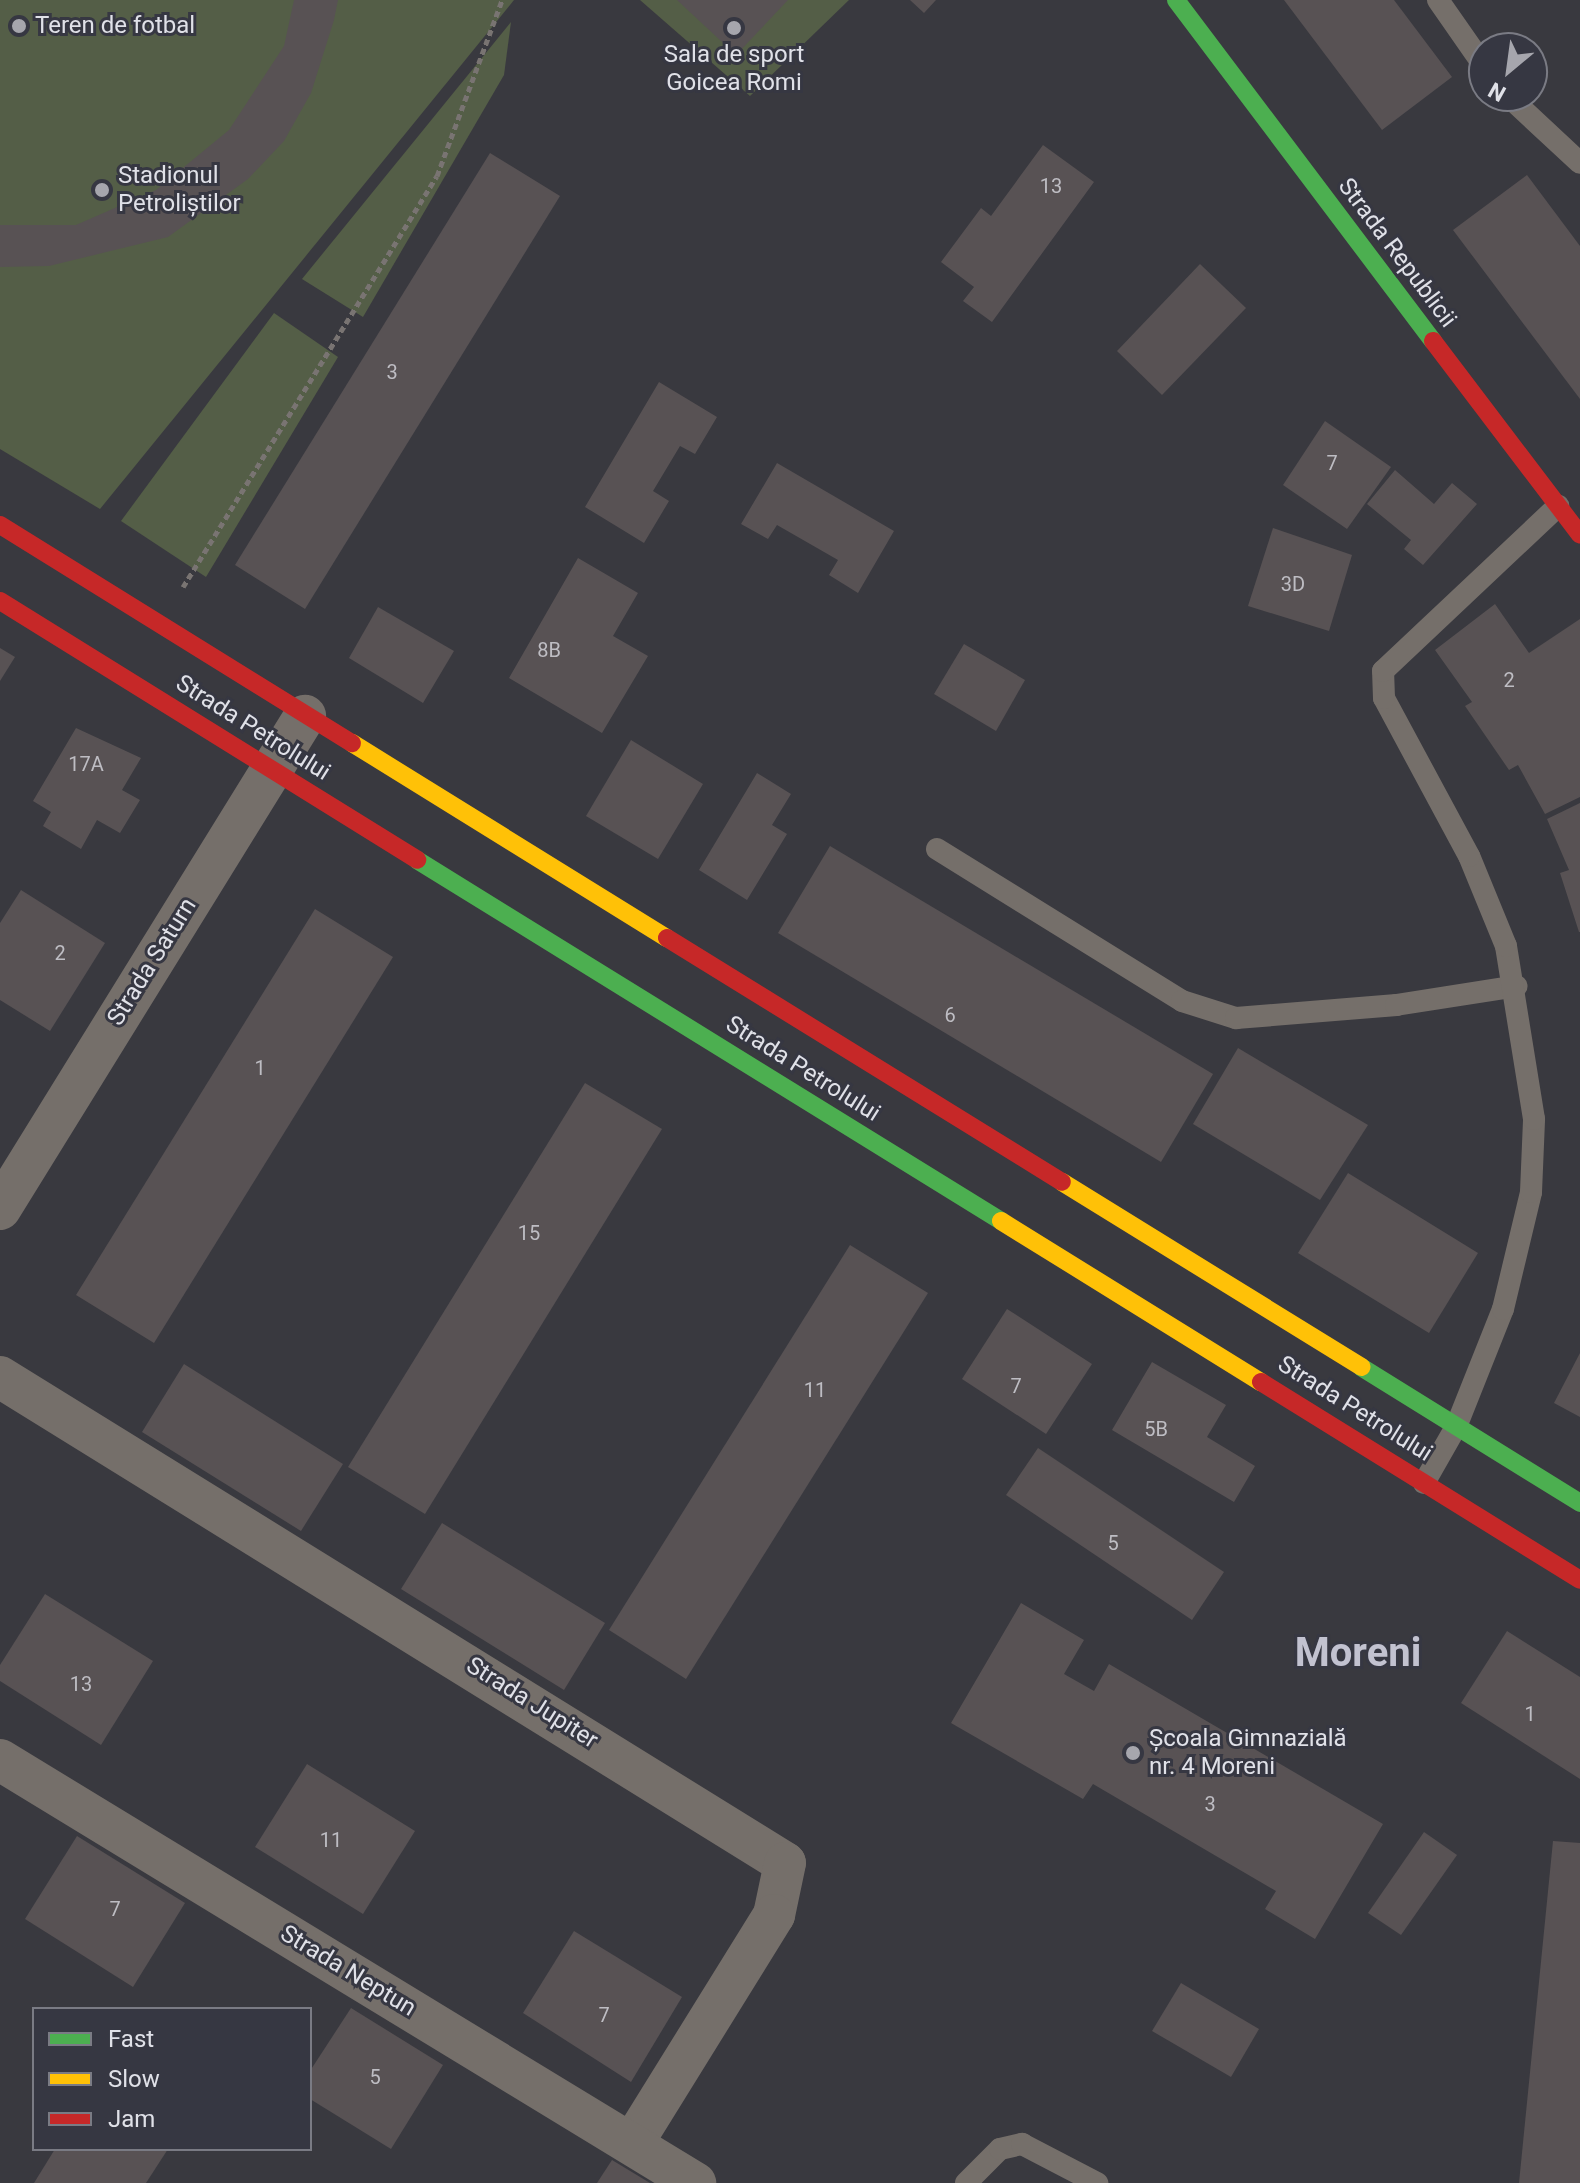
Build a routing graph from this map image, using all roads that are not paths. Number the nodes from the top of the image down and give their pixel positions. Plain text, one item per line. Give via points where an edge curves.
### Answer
1 (1176, 0) edge
2 (1438, 0) edge
3 (1468, 43) edge
4 (1525, 112) edge
5 (1580, 163) edge
6 (1558, 506) junction
7 (0, 525) edge
8 (1580, 535) edge
9 (0, 601) edge
10 (305, 716) junction
11 (271, 770) junction
12 (937, 849) dead end
13 (1517, 986) junction
14 (0, 1209) edge
15 (0, 1377) edge
16 (1456, 1427) junction
17 (1424, 1483) junction
18 (1580, 1503) edge
19 (1580, 1580) edge
20 (0, 1760) edge
21 (632, 2144) junction
22 (695, 2183) edge
23 (966, 2183) edge
24 (1097, 2183) edge

1 - 6 street, Strada Republicii
2 - 3 lane
4 - 5 lane
6 - 8 street, Strada Republicii
6 - 13 lane via 1383,671 1384,698 1469,856
7 - 10 street, Strada Petrolului
9 - 11 street, Strada Petrolului
10 - 11 street, Strada Saturn
10 - 16 street, Strada Petrolului via 849,1063
11 - 14 street, Strada Saturn
11 - 17 street, Strada Petrolului via 824,1103
12 - 13 lane via 1182,1001 1236,1018 1381,1007
13 - 16 lane via 1534,1119 1531,1192 1503,1309
15 - 21 street, Strada Jupiter via 785,1863 774,1915
16 - 17 lane
16 - 18 street, Strada Petrolului
17 - 19 street, Strada Petrolului
20 - 21 street, Strada Neptun
21 - 22 street, Strada Neptun
23 - 24 lane via 1000,2149 1022,2144

